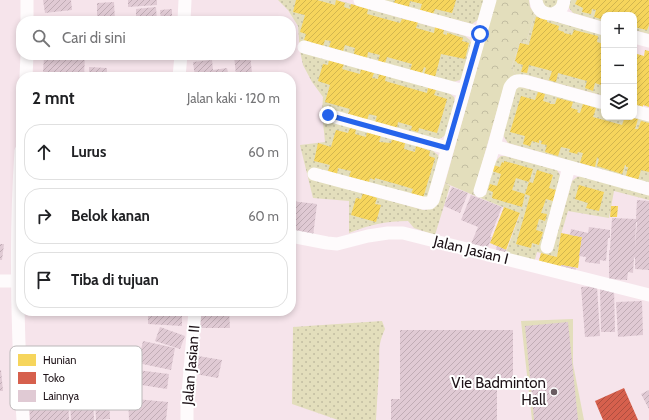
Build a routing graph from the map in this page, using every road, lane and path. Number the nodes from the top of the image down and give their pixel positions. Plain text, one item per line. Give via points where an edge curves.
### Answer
1 (27, 0) edge
2 (185, 0) edge
3 (360, 0) edge
4 (490, 0) edge
5 (536, 0) edge
6 (564, 0) edge
7 (553, 14) junction
8 (28, 16) edge
9 (184, 16) edge
10 (601, 28) edge
11 (480, 34) junction
12 (637, 38) edge
13 (649, 41) edge
14 (304, 47) dead end
15 (27, 60) edge
16 (181, 60) edge
17 (26, 72) edge
18 (179, 72) edge
19 (464, 91) junction
20 (601, 102) edge
21 (637, 112) edge
22 (328, 115) dead end
23 (649, 115) edge
24 (494, 146) junction
25 (447, 148) junction
26 (569, 167) junction
27 (314, 174) dead end
28 (649, 189) edge
29 (480, 191) dead end
30 (296, 237) edge
31 (547, 247) dead end
32 (0, 281) edge
33 (16, 281) edge
34 (649, 295) edge
35 (18, 316) edge
36 (195, 316) edge
37 (18, 346) edge
38 (22, 410) edge
39 (23, 420) edge
40 (187, 420) edge

1 - 8 street
2 - 9 street
3 - 11 street
4 - 11 street
5 - 7 street via 540,10 546,14
6 - 7 street via 559,12
7 - 10 street
11 - 19 street
12 - 13 street
14 - 19 street
15 - 17 street
16 - 18 street
19 - 25 street
20 - 24 street via 517,80 510,87
21 - 23 street
22 - 25 street
24 - 26 street
24 - 29 street
25 - 27 street via 435,197 427,204
26 - 28 street
26 - 31 street
30 - 34 street, Jalan Jasian I via 337,244 368,236 403,232
32 - 33 street
35 - 37 street
36 - 40 street, Jalan Jasian II
38 - 39 street

